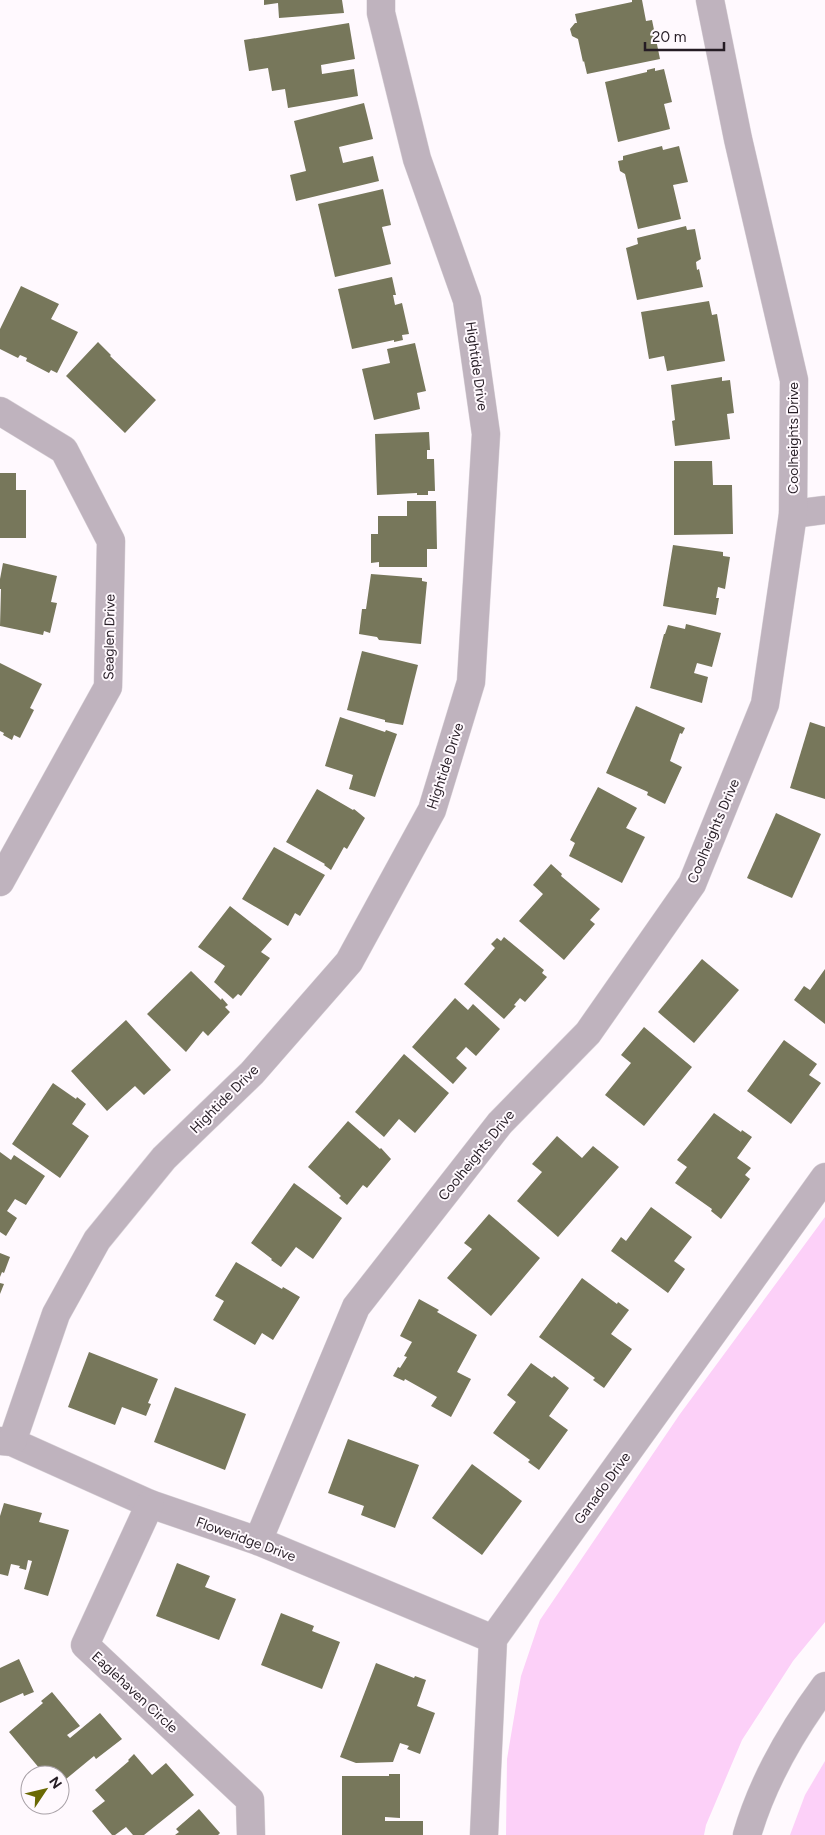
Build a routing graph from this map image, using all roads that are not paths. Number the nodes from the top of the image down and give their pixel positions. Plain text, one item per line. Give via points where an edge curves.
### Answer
1 (381, 0) edge
2 (710, 0) edge
3 (0, 411) edge
4 (825, 510) edge
5 (793, 514) junction
6 (0, 882) edge
7 (825, 1177) edge
8 (6, 1441) edge
9 (150, 1504) junction
10 (258, 1541) junction
11 (493, 1639) junction
12 (825, 1686) edge
13 (251, 1835) edge
14 (484, 1835) edge
15 (747, 1835) edge

1 - 8 street, Hightide Drive via 381,13 417,159 467,300 485,424 471,682 432,810 349,962 252,1073 164,1158 96,1240 56,1314
2 - 5 street, Coolheights Drive via 738,139 794,380
3 - 6 street, Seaglen Drive via 64,450 111,541 108,687
4 - 5 street
5 - 10 street, Coolheights Drive via 765,704 692,884 588,1033 500,1123 356,1307
7 - 11 street, Ganado Drive
8 - 9 street, Floweridge Drive
9 - 10 street, Floweridge Drive
9 - 13 street, Eaglehaven Circle via 85,1645 250,1800
10 - 11 street, Floweridge Drive
11 - 14 street
12 - 15 street via 775,1763

